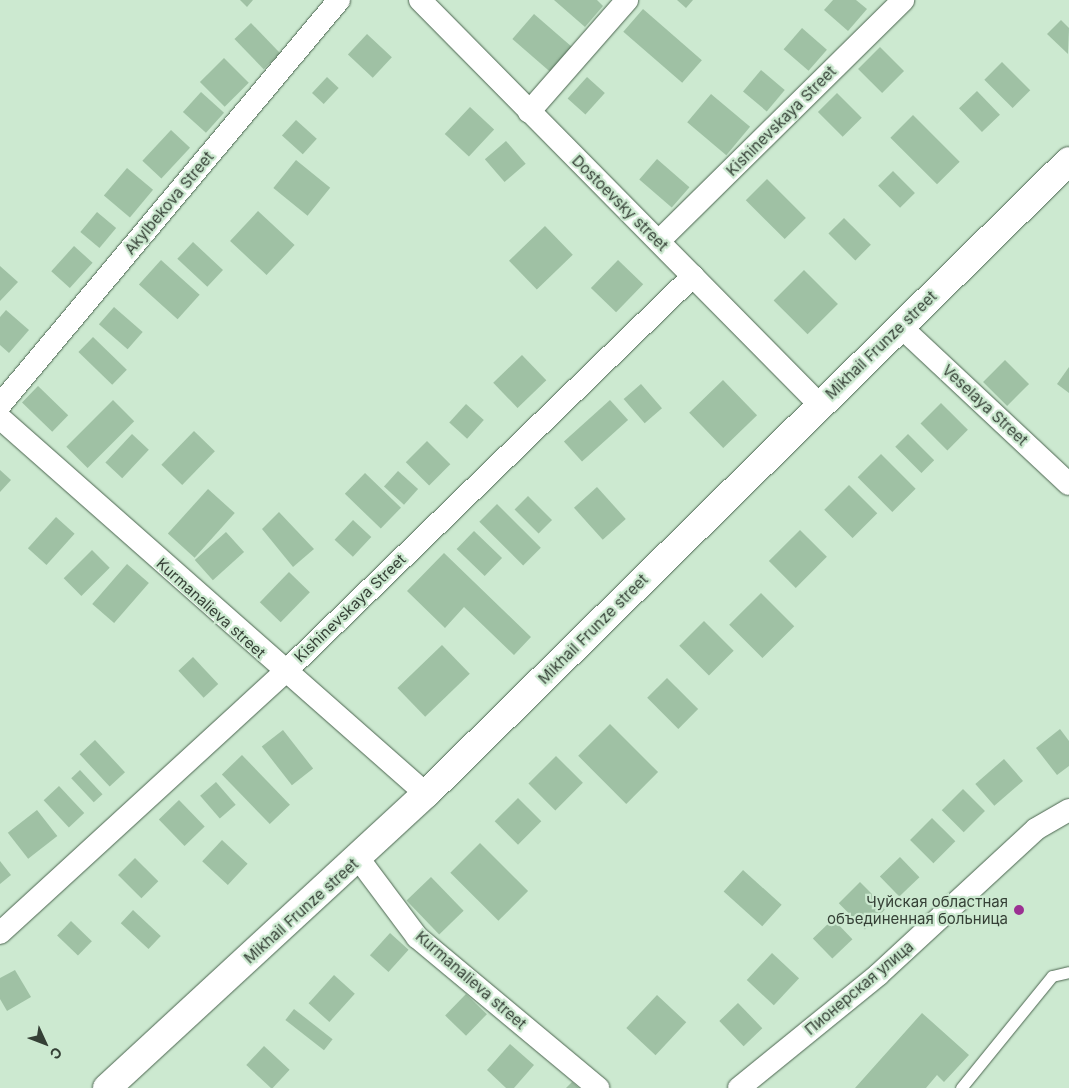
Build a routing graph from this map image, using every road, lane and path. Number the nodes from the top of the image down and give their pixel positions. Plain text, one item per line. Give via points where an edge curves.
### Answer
1 (339, 0) edge
2 (420, 0) edge
3 (627, 0) edge
4 (903, 0) edge
5 (529, 112) junction
6 (1069, 161) edge
7 (659, 241) junction
8 (693, 276) junction
9 (900, 326) junction
10 (0, 405) edge
11 (820, 405) junction
12 (0, 418) edge
13 (1069, 484) edge
14 (284, 672) junction
15 (426, 794) junction
16 (1069, 810) edge
17 (358, 858) junction
18 (0, 933) edge
19 (1069, 972) edge
20 (107, 1088) edge
21 (598, 1088) edge
22 (739, 1088) edge
23 (960, 1088) edge

1 - 10 street, Akylbekova Street
2 - 5 street, Dostoevsky street
3 - 5 street
4 - 7 street, Kishinevskaya Street
5 - 7 street, Dostoevsky street
6 - 9 main road, Mikhail Frunze street
7 - 8 street, Dostoevsky street
8 - 11 street, Dostoevsky street
8 - 14 street, Kishinevskaya Street
9 - 11 main road, Mikhail Frunze street
9 - 13 street, Veselaya Street
11 - 15 main road, Mikhail Frunze street
12 - 14 street, Kurmanalieva street
14 - 15 street, Kurmanalieva street
14 - 18 street, Kishinevskaya Street
15 - 17 main road, Mikhail Frunze street
16 - 22 street, Пионерская улица via 1036,829 878,975
17 - 20 main road, Mikhail Frunze street
17 - 21 street, Kurmanalieva street via 417,937
19 - 23 lane via 1052,976

